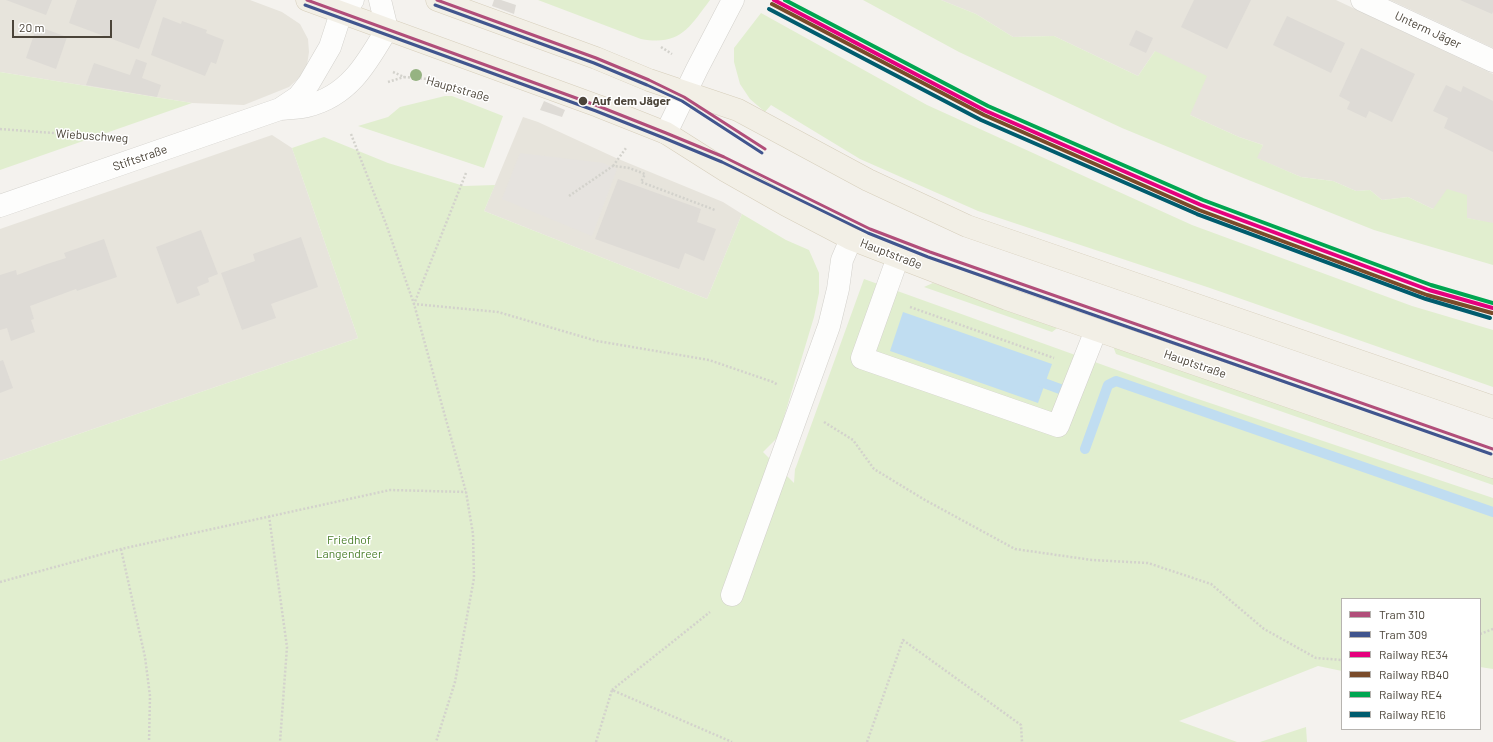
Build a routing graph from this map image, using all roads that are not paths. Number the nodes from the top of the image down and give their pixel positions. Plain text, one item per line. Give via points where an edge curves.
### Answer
1 (307, 0) edge
2 (380, 0) edge
3 (437, 0) edge
4 (733, 0) edge
5 (1362, 0) edge
6 (347, 7) edge
7 (386, 30) junction
8 (1493, 61) edge
9 (686, 92) junction
10 (280, 110) junction
11 (666, 133) junction
12 (0, 206) edge
13 (851, 239) junction
14 (898, 256) junction
15 (1096, 330) junction
16 (1493, 406) edge
17 (1493, 468) edge
18 (732, 595) road end

1 - 6 main road, Hauptstraße
2 - 7 street
3 - 9 main road
4 - 9 street
5 - 8 street, Unterm Jäger
6 - 7 main road, Hauptstraße
6 - 10 street, Stiftstraße via 330,47 309,83 298,98
7 - 10 street, Stiftstraße via 368,61 347,86 308,106
7 - 11 main road, Hauptstraße via 593,104
9 - 11 street
9 - 16 main road via 738,110 868,180 967,226
10 - 12 street, Stiftstraße
11 - 13 main road, Hauptstraße via 733,175
13 - 14 main road, Hauptstraße
13 - 18 street via 842,260 829,326
14 - 15 main road, Hauptstraße via 1007,299
14 - 15 street via 862,358 1058,426
15 - 17 main road, Hauptstraße

